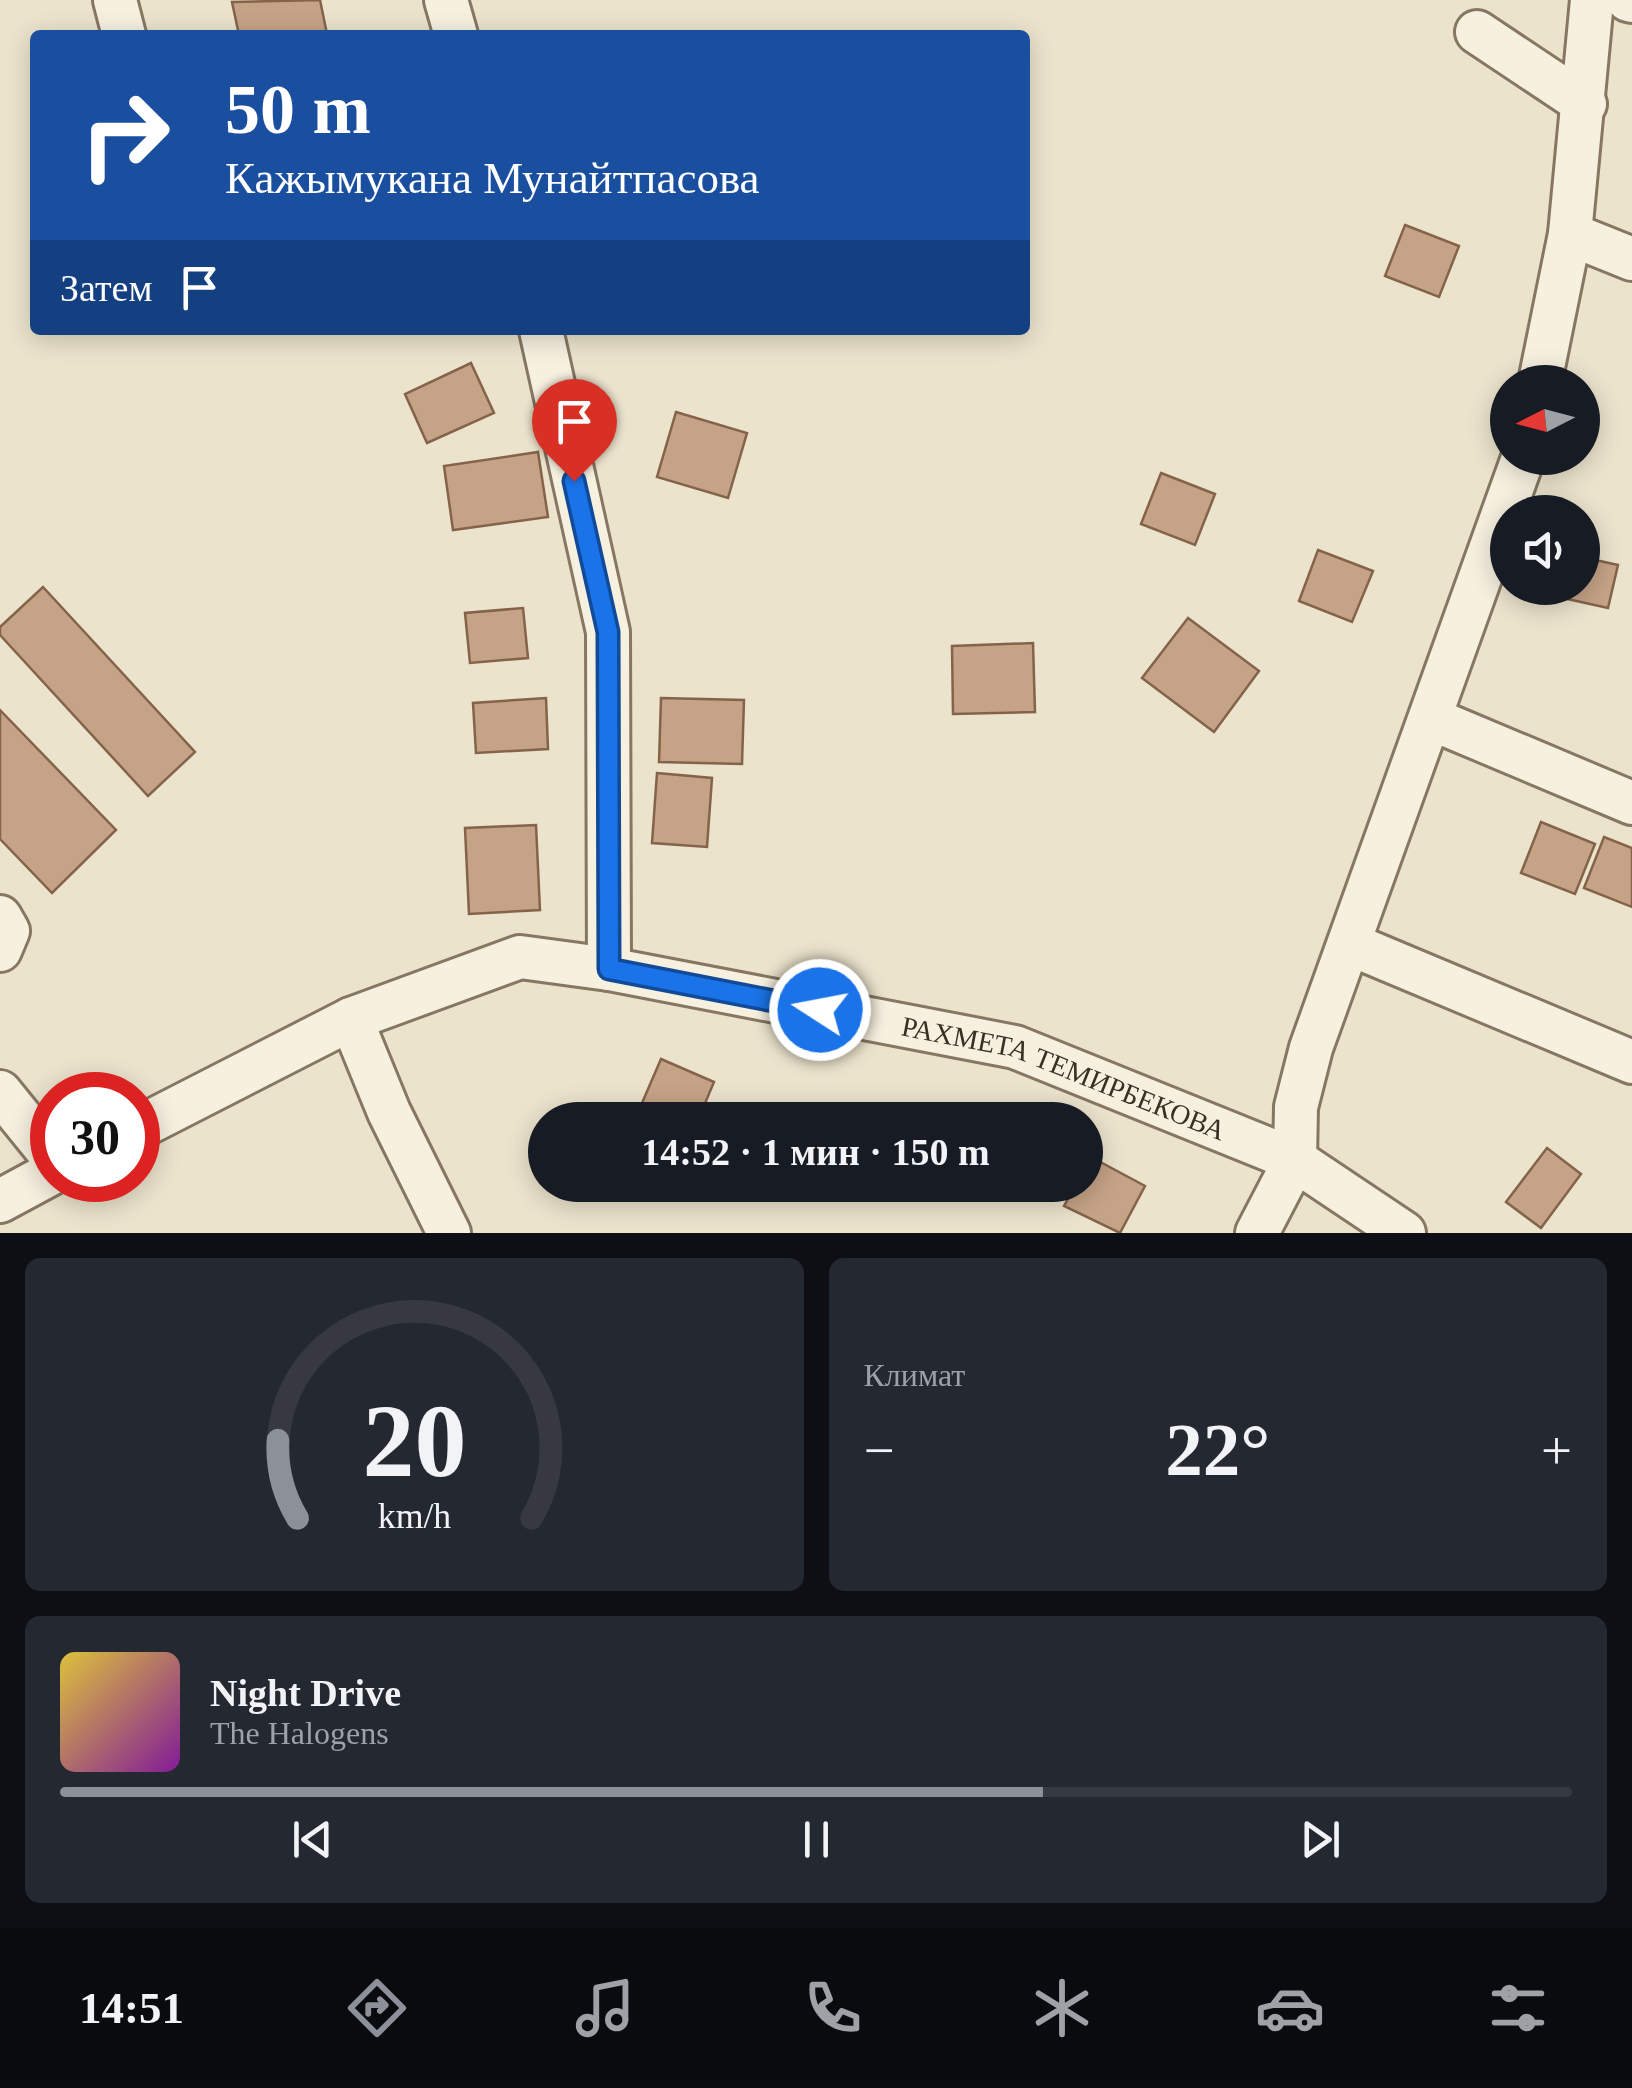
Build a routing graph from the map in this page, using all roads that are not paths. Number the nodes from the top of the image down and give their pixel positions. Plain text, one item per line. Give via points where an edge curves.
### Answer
1 (115, 0) edge
2 (446, 0) edge
3 (1592, 0) edge
4 (123, 30) edge
5 (455, 30) edge
6 (1477, 32) dead end
7 (1585, 104) junction
8 (1570, 234) junction
9 (1632, 259) edge
10 (542, 335) edge
11 (1543, 365) edge
12 (1517, 475) edge
13 (1432, 719) junction
14 (1632, 803) edge
15 (0, 916) edge
16 (1350, 944) junction
17 (0, 950) edge
18 (609, 969) junction
19 (352, 1019) junction
20 (1632, 1062) edge
21 (0, 1092) edge
22 (160, 1117) edge
23 (30, 1129) edge
24 (1295, 1160) junction
25 (30, 1185) edge
26 (0, 1201) edge
27 (449, 1233) edge
28 (1257, 1233) edge
29 (1404, 1233) edge

1 - 4 street
2 - 5 street
3 - 7 street
6 - 7 street
7 - 8 street
8 - 9 street
8 - 11 street
10 - 18 street via 608,632
12 - 13 street
13 - 14 street
13 - 16 street
15 - 17 street via 8,931
16 - 20 street
16 - 24 street via 1311,1048 1296,1107
18 - 19 street, РАХМЕТА ТЕМИРБЕКОВА via 520,957
18 - 24 street, РАХМЕТА ТЕМИРБЕКОВА via 1015,1047
19 - 22 street, РАХМЕТА ТЕМИРБЕКОВА
19 - 27 street via 388,1112
21 - 23 street
24 - 28 street
24 - 29 street, РАХМЕТА ТЕМИРБЕКОВА
25 - 26 street

